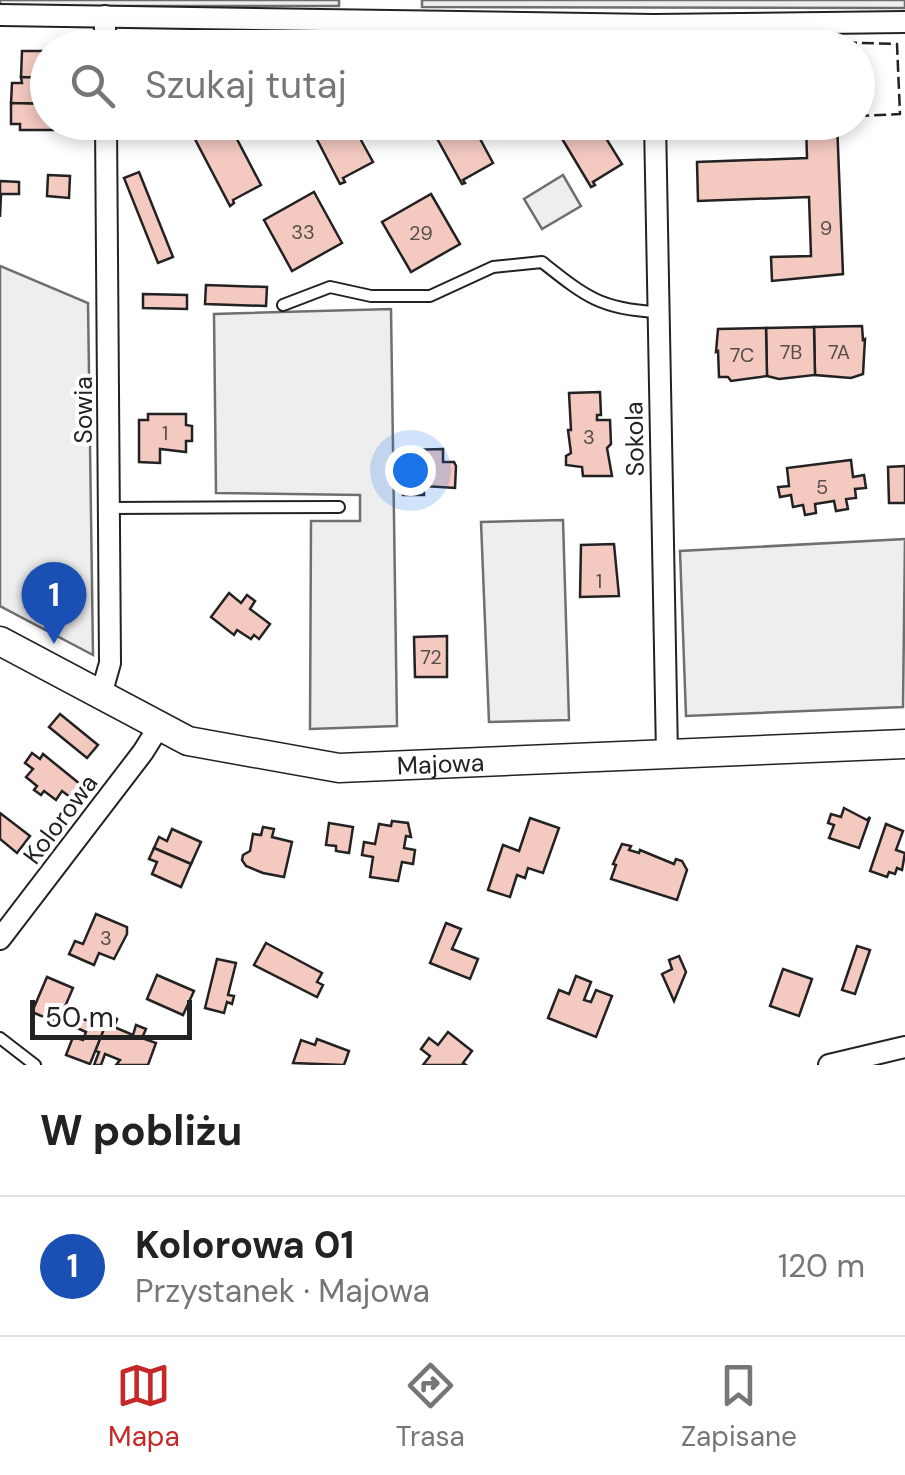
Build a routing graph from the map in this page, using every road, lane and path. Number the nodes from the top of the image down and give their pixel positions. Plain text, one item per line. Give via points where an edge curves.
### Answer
1 (0, 14) edge
2 (105, 16) junction
3 (905, 22) edge
4 (654, 25) junction
5 (105, 30) edge
6 (654, 30) edge
7 (106, 140) edge
8 (654, 140) edge
9 (283, 305) dead end
10 (656, 312) junction
11 (108, 508) junction
12 (338, 508) dead end
13 (0, 641) edge
14 (101, 695) junction
15 (158, 728) junction
16 (905, 744) edge
17 (667, 754) junction
18 (0, 939) edge
19 (0, 1038) edge
20 (905, 1047) edge
21 (35, 1065) edge
22 (828, 1065) edge

1 - 2 street
2 - 4 street
2 - 5 street
3 - 4 street
4 - 6 street
7 - 11 street, Sowia
8 - 10 street, Sokola
9 - 10 lane via 330,287 371,296 430,296 493,267 542,262 587,297 622,310
10 - 17 street, Sokola
11 - 12 lane
11 - 14 street, Sowia via 110,663
13 - 14 street, Majowa
14 - 15 street, Majowa
15 - 17 street, Majowa via 224,750 338,768
15 - 18 street, Kolorowa
16 - 17 street, Majowa
19 - 21 lane
20 - 22 street

